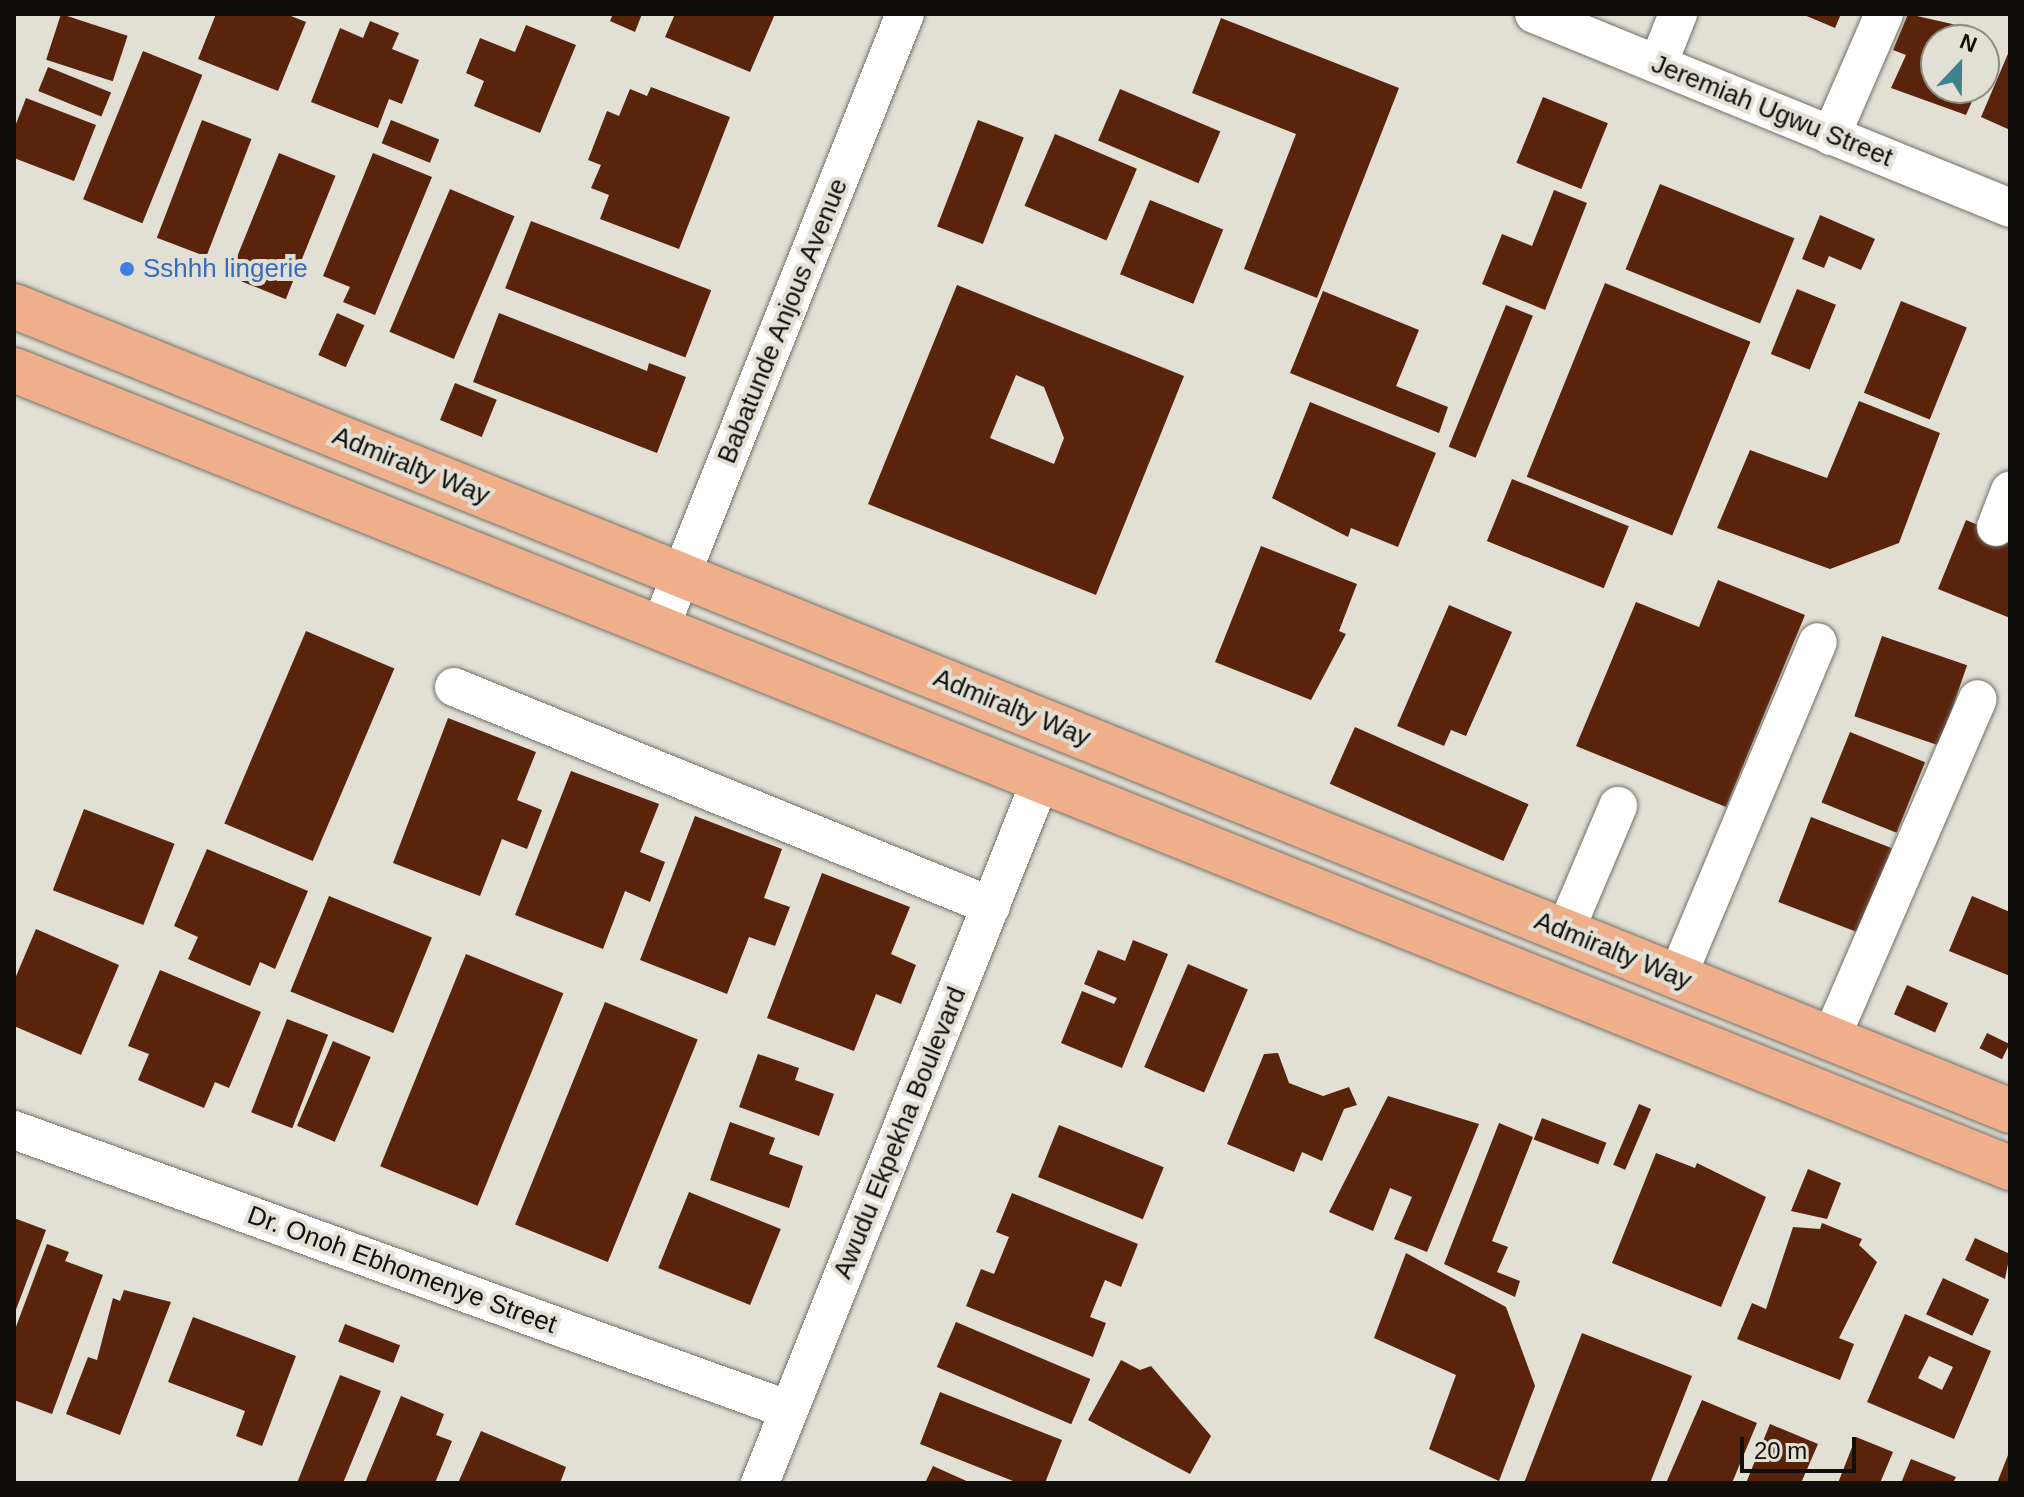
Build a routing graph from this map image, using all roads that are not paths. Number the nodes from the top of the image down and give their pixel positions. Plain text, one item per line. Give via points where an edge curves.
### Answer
1 (905, 14) edge
2 (1534, 14) edge
3 (1678, 14) edge
4 (1884, 14) edge
5 (1658, 64) junction
6 (1831, 136) junction
7 (2010, 208) edge
8 (14, 306) edge
9 (14, 370) edge
10 (2010, 491) edge
11 (1996, 527) dead end
12 (682, 575) junction
13 (660, 628) junction
14 (1818, 642) dead end
15 (454, 687) dead end
16 (1978, 699) dead end
17 (1040, 782) junction
18 (1618, 806) dead end
19 (991, 906) junction
20 (1565, 931) junction
21 (1677, 977) junction
22 (1831, 1038) junction
23 (2010, 1111) edge
24 (14, 1130) edge
25 (2010, 1168) edge
26 (789, 1410) junction
27 (760, 1483) edge

1 - 12 street, Babatunde Anjous Avenue
2 - 5 street, Jeremiah Ugwu Street
3 - 5 street
4 - 6 street
5 - 6 street, Jeremiah Ugwu Street
6 - 7 street, Jeremiah Ugwu Street
8 - 12 main road, Admiralty Way
9 - 13 main road, Admiralty Way
10 - 11 street
12 - 13 street, Babatunde Anjous Avenue
12 - 20 main road, Admiralty Way
13 - 17 main road, Admiralty Way
14 - 21 street
15 - 19 street
16 - 22 street
17 - 19 street, Awudu Ekpekha Boulevard
17 - 25 main road, Admiralty Way
18 - 20 street
19 - 26 street, Awudu Ekpekha Boulevard
20 - 21 main road, Admiralty Way
21 - 22 main road, Admiralty Way
22 - 23 main road, Admiralty Way
24 - 26 street, Dr. Onoh Ebhomenye Street
26 - 27 street, Awudu Ekpekha Boulevard

